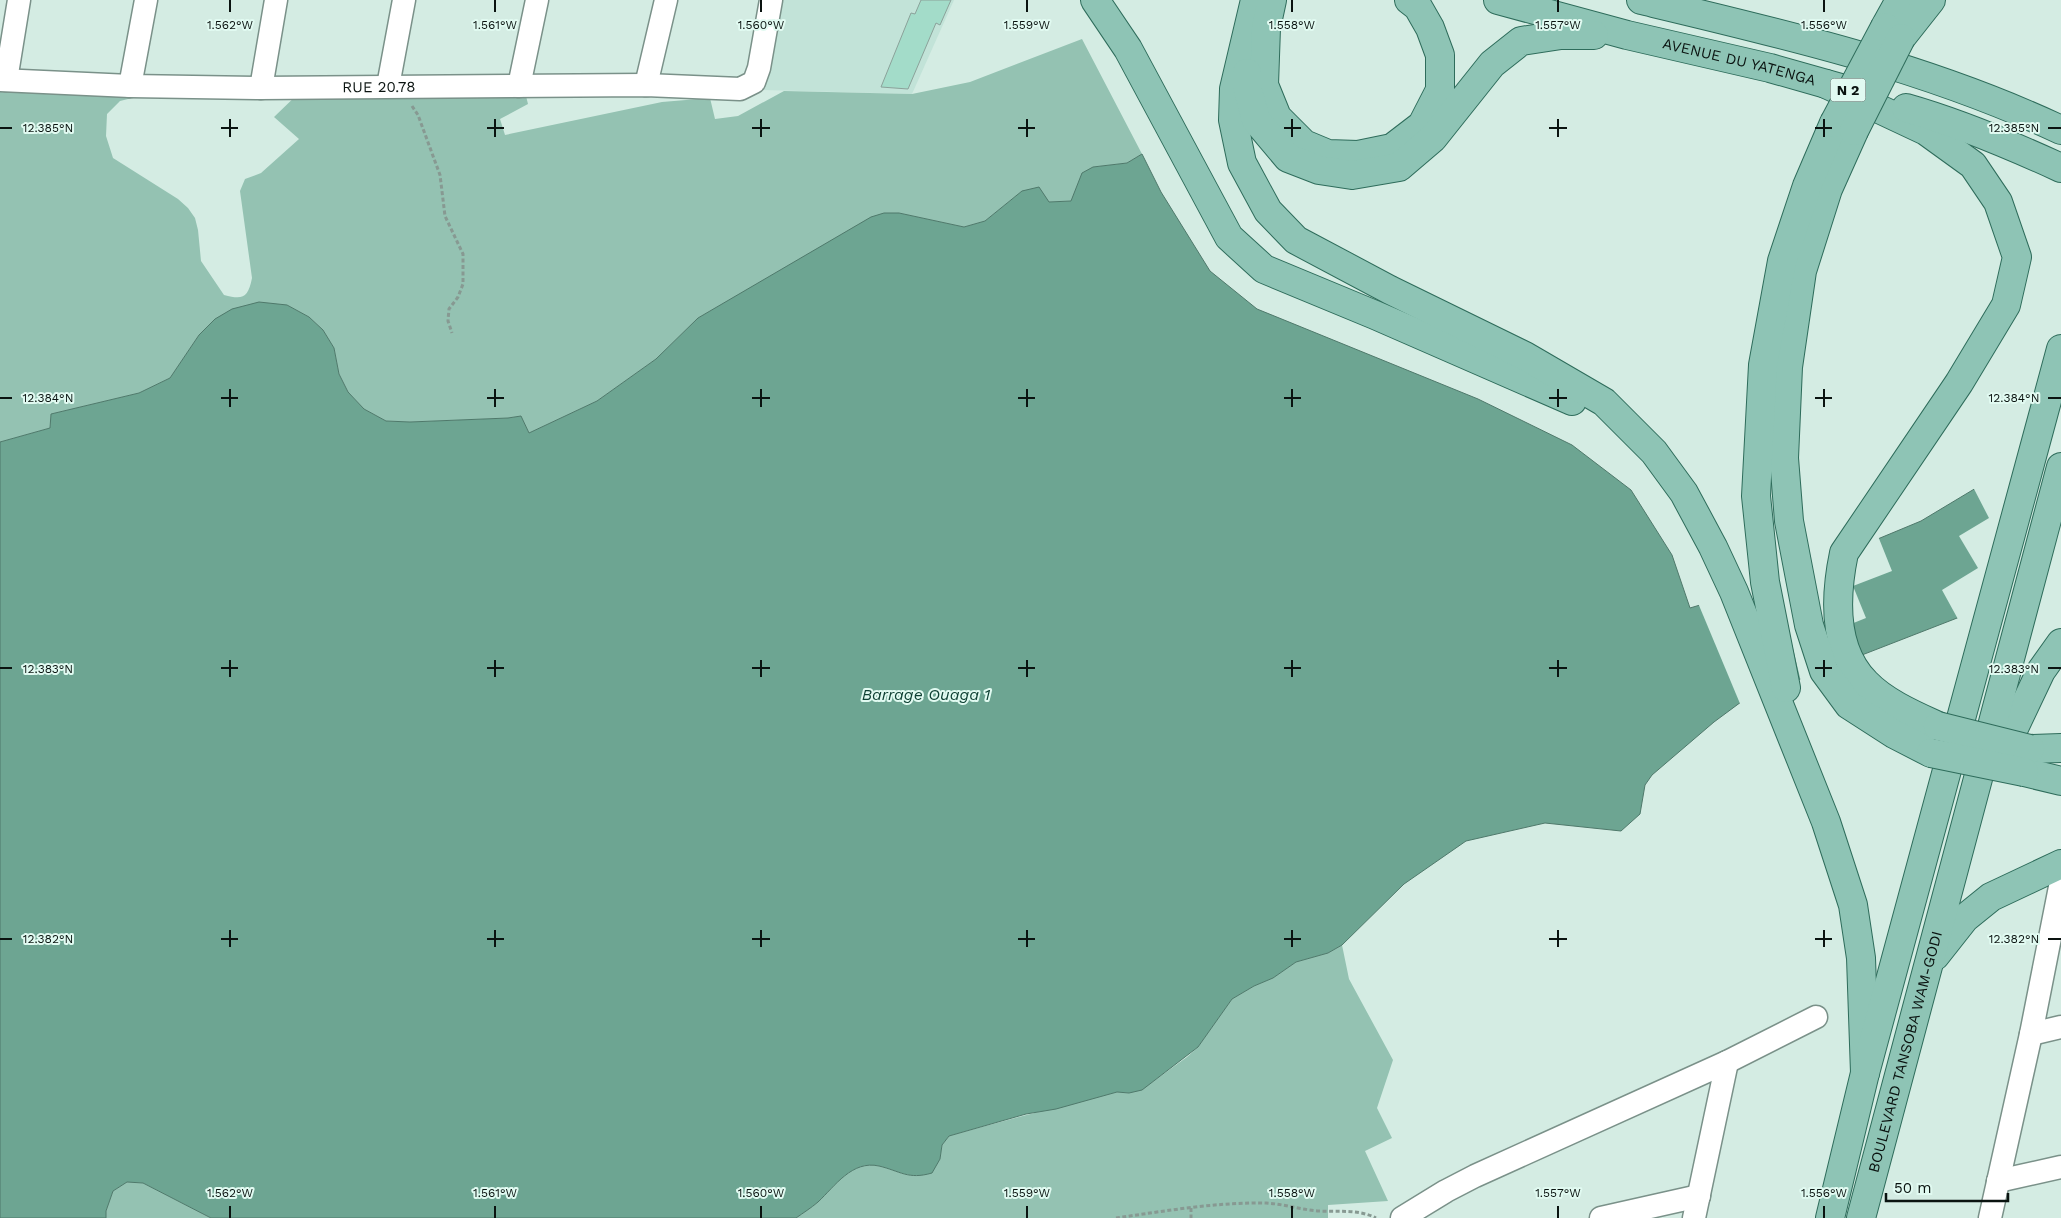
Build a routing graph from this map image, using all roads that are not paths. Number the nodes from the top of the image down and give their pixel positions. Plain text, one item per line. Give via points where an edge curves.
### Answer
1 (19, 0) edge
2 (146, 0) edge
3 (276, 0) edge
4 (404, 0) edge
5 (536, 0) edge
6 (666, 0) edge
7 (771, 0) edge
8 (1095, 0) edge
9 (1255, 0) edge
10 (1272, 0) edge
11 (1409, 0) edge
12 (1498, 0) edge
13 (1642, 0) edge
14 (1900, 0) edge
15 (1931, 0) edge
16 (1893, 32) junction
17 (1627, 35) junction
18 (1246, 36) junction
19 (3, 80) edge
20 (1826, 84) junction
21 (646, 85) junction
22 (130, 86) junction
23 (396, 86) junction
24 (519, 86) junction
25 (261, 88) junction
26 (1844, 127) junction
27 (2061, 130) edge
28 (2061, 168) edge
29 (2061, 348) edge
30 (1654, 452) junction
31 (2061, 467) edge
32 (2061, 643) edge
33 (1780, 688) junction
34 (2061, 748) edge
35 (2027, 761) junction
36 (2061, 781) edge
37 (1963, 835) junction
38 (2061, 864) edge
39 (2061, 882) edge
40 (1928, 965) junction
41 (1816, 1018) dead end
42 (2061, 1027) edge
43 (2031, 1034) junction
44 (1727, 1062) junction
45 (1865, 1073) junction
46 (2061, 1167) edge
47 (1998, 1181) junction
48 (1699, 1196) junction
49 (1402, 1218) edge
50 (1602, 1218) edge
51 (1694, 1218) edge
52 (1830, 1218) edge
53 (1861, 1218) edge
54 (1990, 1218) edge

1 - 19 street
2 - 22 street
3 - 25 street
4 - 23 street
5 - 24 street
6 - 21 street
7 - 21 street, RUE 20.78 via 754,82 740,89
8 - 30 main road via 1128,50 1229,237 1264,269 1542,387 1597,413
9 - 18 main road
10 - 11 main road via 1266,28 1264,85 1277,117 1304,144 1328,154 1358,155 1392,148 1422,125 1440,90 1440,55 1430,28 1418,7
12 - 17 main road, AVENUE DU YATENGA / N 2
13 - 27 main road, N 2 via 1849,51 2009,106
14 - 16 main road
15 - 16 main road
16 - 26 main road, bridge
17 - 18 main road via 1561,35 1521,41 1492,64 1433,138 1399,167 1352,175 1319,170 1288,158 1256,120 1248,87
17 - 20 main road, AVENUE DU YATENGA / N 2
18 - 30 main road via 1234,90 1233,120 1242,163 1268,210 1296,240 1524,356 1604,402
19 - 22 street, RUE 20.78
20 - 28 main road, AVENUE DU YATENGA / N 2 via 1934,116
20 - 35 main road, bridge via 1926,131 1973,165 1998,202 2016,257 2006,305 1959,383 1844,553 1837,603 1843,643 1851,664 1866,684 1901,708
21 - 24 street, RUE 20.78
22 - 25 street, RUE 20.78
23 - 24 street, RUE 20.78
23 - 25 street, RUE 20.78
26 - 33 main road via 1807,186 1782,261 1763,365 1756,496
26 - 35 main road, bridge via 1802,271 1788,367 1784,458 1789,521 1809,624 1824,671 1849,704 1894,734 1931,753
29 - 45 main road, BOULEVARD TANSOBA WAM-GODI
30 - 33 main road via 1684,493 1713,547
31 - 37 main road
32 - 37 main road via 2041,671
33 - 45 main road via 1800,756 1853,905 1861,958
34 - 35 main road
35 - 36 main road
37 - 40 main road, BOULEVARD TANSOBA WAM-GODI
38 - 40 main road via 1991,897 1965,918
39 - 43 street
40 - 53 main road, BOULEVARD TANSOBA WAM-GODI
41 - 44 street
42 - 43 street
43 - 47 street
44 - 48 street
44 - 49 street via 1475,1176
45 - 52 main road, BOULEVARD TANSOBA WAM-GODI
46 - 47 street
47 - 54 street
48 - 50 street
48 - 51 street

